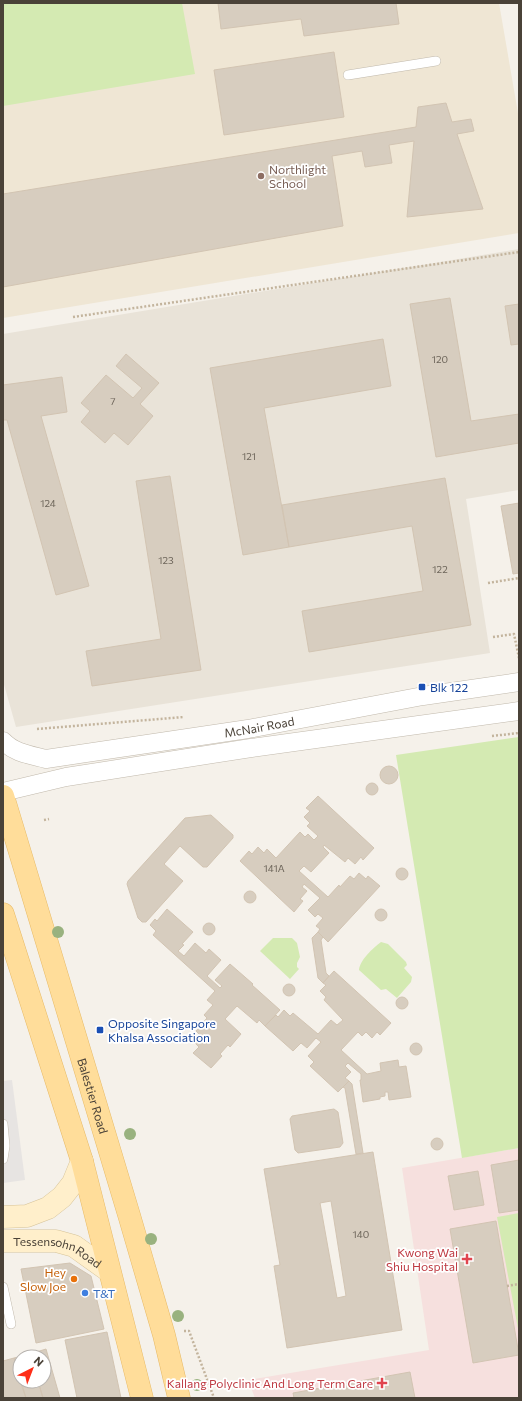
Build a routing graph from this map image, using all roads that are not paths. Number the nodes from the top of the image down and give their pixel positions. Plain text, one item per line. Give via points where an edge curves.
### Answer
1 (436, 61) dead end
2 (348, 76) dead end
3 (519, 682) edge
4 (519, 711) edge
5 (3, 741) edge
6 (3, 792) edge
7 (3, 796) edge
8 (3, 914) edge
9 (3, 1124) edge
10 (3, 1159) edge
11 (82, 1161) junction
12 (3, 1217) edge
13 (3, 1241) edge
14 (109, 1271) junction
15 (3, 1287) edge
16 (11, 1324) dead end
17 (142, 1398) edge
18 (179, 1398) edge

1 - 2 lane
3 - 5 street, McNair Road via 423,696 248,729 46,759 23,754 9,748
4 - 6 street, McNair Road via 251,748 66,777
7 - 18 main road, Balestier Road via 129,1215 164,1335
8 - 11 main road
9 - 10 lane
11 - 12 street via 73,1183 62,1197 48,1208 28,1216
11 - 14 main road
13 - 14 street, Tessensohn Road via 56,1241 74,1246
14 - 17 main road
15 - 16 lane

